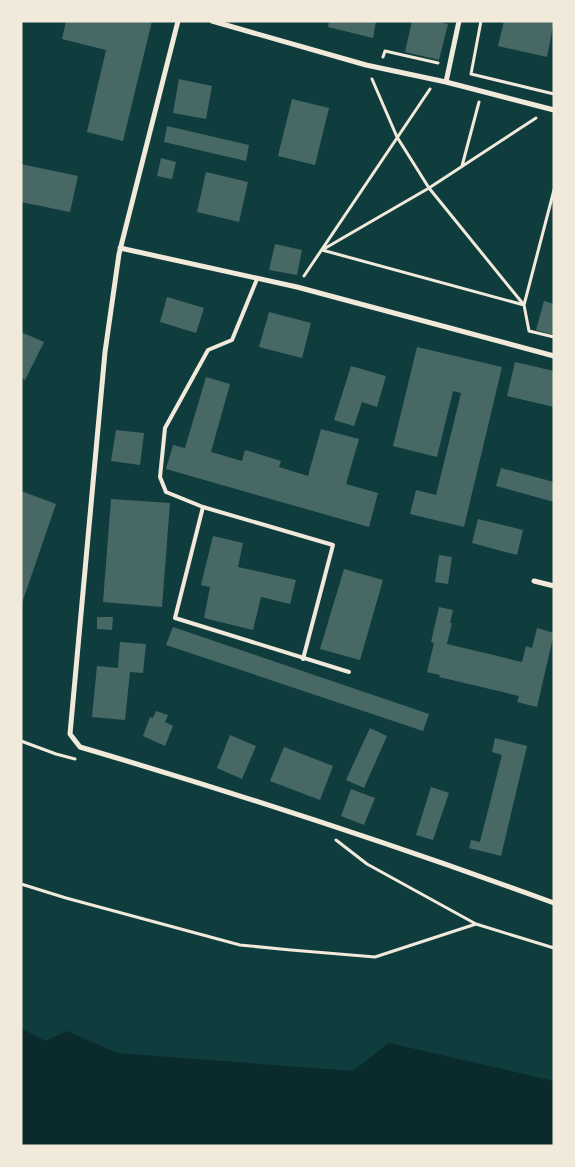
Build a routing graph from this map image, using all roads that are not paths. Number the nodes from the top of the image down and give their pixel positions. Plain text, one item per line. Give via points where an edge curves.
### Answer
1 (178, 21) edge
2 (212, 21) edge
3 (459, 21) edge
4 (446, 82) junction
5 (554, 110) edge
6 (120, 248) junction
7 (257, 278) junction
8 (554, 356) edge
9 (203, 507) junction
10 (534, 581) dead end
11 (554, 586) edge
12 (304, 659) junction
13 (349, 672) dead end
14 (554, 903) edge

1 - 6 street
2 - 4 street via 366,65
3 - 4 street
4 - 5 street
6 - 7 street
6 - 14 street via 105,352 70,734 80,747 207,785
7 - 8 street
7 - 9 lane via 232,340 208,350 164,428 160,476 166,492
9 - 12 lane via 175,618
9 - 12 lane via 333,545
10 - 11 street
12 - 13 lane

